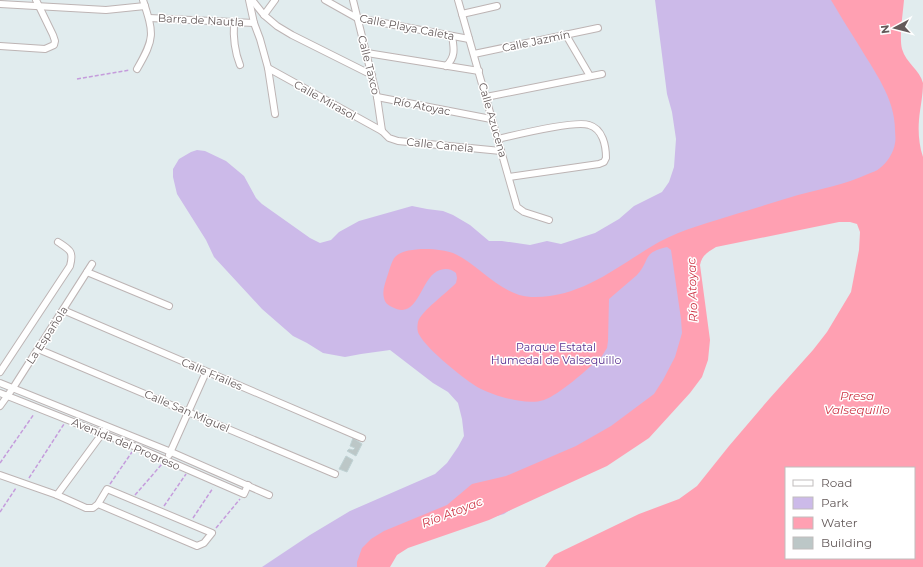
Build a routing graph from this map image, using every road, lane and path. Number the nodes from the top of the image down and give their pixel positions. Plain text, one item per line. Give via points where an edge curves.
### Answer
1 (36, 0) edge
2 (251, 0) edge
3 (275, 0) edge
4 (325, 0) edge
5 (353, 0) edge
6 (458, 0) edge
7 (144, 3) edge
8 (0, 4) edge
9 (497, 6) dead end
10 (39, 7) junction
11 (462, 14) junction
12 (264, 15) junction
13 (149, 18) junction
14 (357, 18) junction
15 (234, 22) junction
16 (254, 23) junction
17 (598, 28) dead end
18 (566, 35) junction
19 (452, 36) junction
20 (469, 39) junction
21 (0, 46) edge
22 (367, 53) junction
23 (474, 54) junction
24 (240, 65) dead end
25 (446, 66) junction
26 (268, 68) junction
27 (137, 69) joint
28 (479, 71) junction
29 (602, 74) dead end
30 (372, 75) junction
31 (590, 76) junction
32 (77, 79) dead end
33 (377, 97) junction
34 (486, 97) junction
35 (275, 114) dead end
36 (491, 119) junction
37 (382, 131) junction
38 (498, 139) junction
39 (501, 151) junction
40 (509, 177) junction
41 (549, 220) dead end
42 (58, 242) dead end
43 (92, 264) dead end
44 (87, 272) junction
45 (169, 306) dead end
46 (63, 310) junction
47 (38, 349) junction
48 (0, 372) edge
49 (206, 372) junction
50 (0, 383) edge
51 (13, 388) junction
52 (0, 392) edge
53 (8, 396) junction
54 (0, 406) edge
55 (38, 407) junction
56 (187, 412) junction
57 (67, 419) junction
58 (107, 426) junction
59 (102, 434) junction
60 (362, 438) dead end
61 (136, 447) junction
62 (171, 452) junction
63 (166, 460) junction
64 (0, 463) edge
65 (188, 470) junction
66 (335, 474) dead end
67 (0, 475) edge
68 (23, 482) junction
69 (216, 482) junction
70 (248, 485) junction
71 (107, 489) junction
72 (244, 494) junction
73 (57, 495) junction
74 (269, 495) dead end
75 (131, 499) junction
76 (98, 504) junction
77 (161, 511) junction
78 (0, 512) edge
79 (190, 523) junction
80 (212, 533) junction

1 - 10 street
2 - 12 street
2 - 16 street
3 - 12 street
4 - 14 street, Calle Playa Caleta
5 - 14 street, Calle Taxco
6 - 11 street, Calle Azucena
7 - 10 street via 106,10
7 - 13 street
8 - 10 street
9 - 11 street
10 - 21 street via 53,35 54,46 45,49
11 - 20 street, Calle Azucena
12 - 30 street via 277,26
13 - 15 street, Barra de Nautla
13 - 27 street via 152,31 149,49
14 - 19 street, Calle Playa Caleta
14 - 22 street, Calle Taxco
15 - 16 street, Barra de Nautla
15 - 24 street via 233,41
16 - 26 street
17 - 18 street, Calle Jazmín
18 - 23 street, Calle Jazmín
18 - 31 street
19 - 20 street, Calle Playa Caleta
19 - 25 street via 454,56
20 - 23 street, Calle Azucena
22 - 25 street
22 - 30 street, Calle Taxco
23 - 28 street, Calle Azucena
25 - 28 street
26 - 35 street
26 - 37 street, Calle Mirasol
27 - 32 path
28 - 34 street, Calle Azucena
29 - 31 street
30 - 33 street, Calle Taxco
31 - 34 street
33 - 36 street, Río Atoyac
33 - 37 street, Calle Taxco
34 - 36 street, Calle Azucena
36 - 38 street, Calle Azucena
37 - 39 street, Calle Canela via 389,138 398,141
38 - 39 street, Calle Azucena
38 - 40 street via 576,124 590,125 601,133 604,139 604,162
39 - 40 street, Calle Azucena
40 - 41 street, Calle Azucena via 519,210
42 - 48 street via 70,249 70,266
43 - 44 street, La Española
44 - 45 street
44 - 46 street, La Española
46 - 47 street, La Española
46 - 49 street, Calle Frailes
47 - 51 street, La Española
47 - 56 street, Calle San Miguel
49 - 56 street
49 - 60 street, Calle Frailes
50 - 51 street, Avenida del Progreso
51 - 53 street, La Española
51 - 58 street, Avenida del Progreso
52 - 53 street, Avenida del Progreso
53 - 54 street, La Española
53 - 55 street, Avenida del Progreso
55 - 57 street, Avenida del Progreso
55 - 64 path
56 - 62 street
56 - 66 street, Calle San Miguel
57 - 59 street, Avenida del Progreso
57 - 68 path
58 - 59 street
58 - 62 street, Avenida del Progreso
59 - 61 street, Avenida del Progreso
59 - 73 street
61 - 63 street, Avenida del Progreso
61 - 71 path
62 - 63 street
62 - 70 street, Avenida del Progreso
63 - 65 street, Avenida del Progreso
63 - 75 path
65 - 69 street, Avenida del Progreso
65 - 77 path
67 - 68 street
68 - 73 street
68 - 78 path
69 - 72 street, Avenida del Progreso
69 - 79 path
70 - 72 street
70 - 74 street, Avenida del Progreso
71 - 75 street
71 - 76 street
72 - 80 path
73 - 76 street via 86,508 93,508
75 - 77 street
76 - 80 street via 197,546 204,543
77 - 79 street
79 - 80 street

